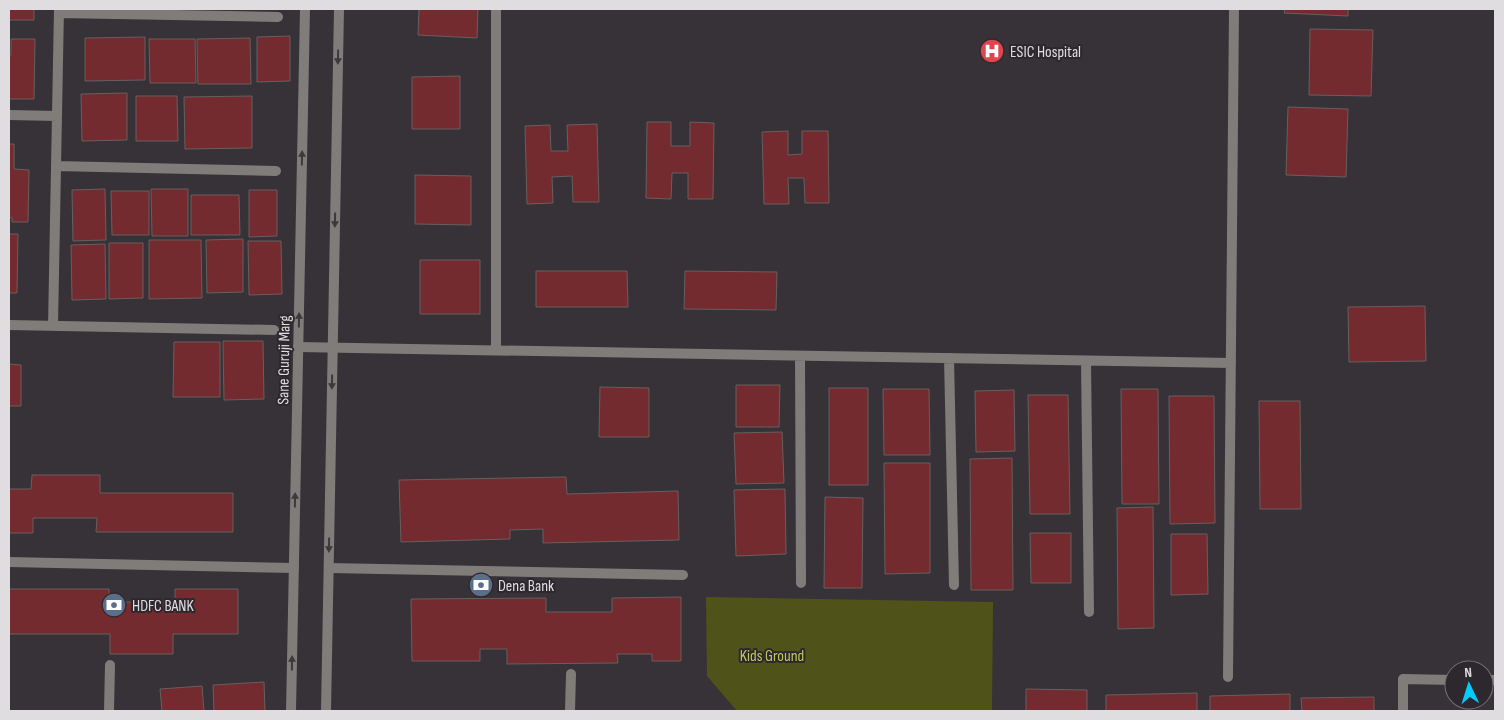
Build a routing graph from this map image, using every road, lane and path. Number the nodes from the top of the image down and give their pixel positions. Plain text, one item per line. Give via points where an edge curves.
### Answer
1 (305, 9) edge
2 (339, 9) edge
3 (496, 9) edge
4 (1234, 9) edge
5 (59, 11) edge
6 (278, 18) dead end
7 (9, 115) edge
8 (57, 116) junction
9 (56, 166) junction
10 (276, 171) dead end
11 (9, 325) edge
12 (53, 326) junction
13 (274, 330) dead end
14 (298, 347) junction
15 (333, 348) junction
16 (496, 350) junction
17 (800, 356) junction
18 (949, 358) junction
19 (1086, 361) junction
20 (1231, 363) junction
21 (9, 562) edge
22 (294, 568) junction
23 (329, 568) junction
24 (683, 575) dead end
25 (801, 583) dead end
26 (954, 585) dead end
27 (1089, 612) dead end
28 (110, 665) dead end
29 (571, 674) dead end
30 (1228, 677) dead end
31 (1444, 680) edge
32 (109, 711) edge
33 (291, 711) edge
34 (326, 711) edge
35 (570, 711) edge
36 (1403, 711) edge

14 -> 1 street, Sane Guruji Marg
2 -> 15 street
3 - 16 street
4 - 20 street
5 - 6 street
5 - 8 street
7 - 8 street
8 - 9 street
9 - 10 street
9 - 12 street
11 - 12 street
12 - 13 street
14 - 15 street
22 -> 14 street, Sane Guruji Marg
15 - 16 street
15 -> 23 street
16 - 17 street
17 - 18 street
17 - 25 street
18 - 19 street
18 - 26 street
19 - 20 street
19 - 27 street
20 - 30 street
21 - 22 street
33 -> 22 street, Sane Guruji Marg
23 - 24 street
23 - 34 street
28 - 32 street
29 - 35 street
31 - 36 street via 1403,679

